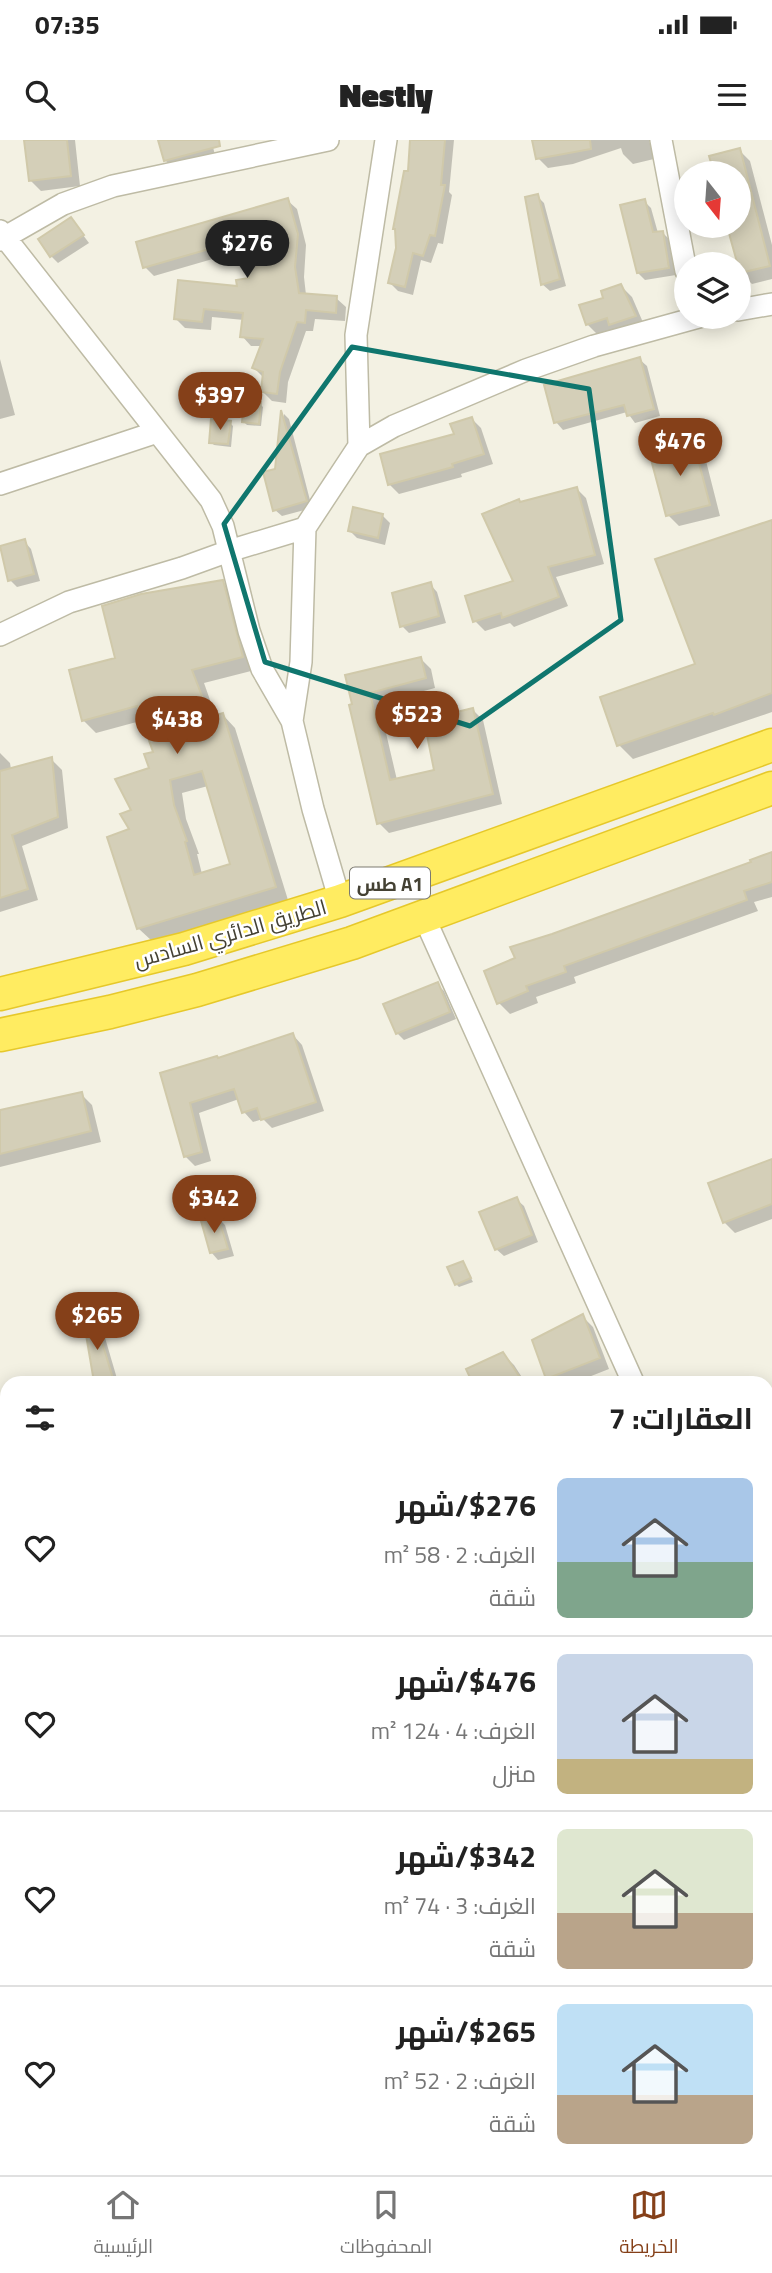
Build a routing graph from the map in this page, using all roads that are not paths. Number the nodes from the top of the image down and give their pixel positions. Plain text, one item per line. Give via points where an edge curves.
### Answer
1 (328, 140) edge
2 (386, 140) edge
3 (661, 140) edge
4 (2, 236) edge
5 (682, 252) edge
6 (772, 304) edge
7 (751, 308) edge
8 (674, 323) edge
9 (157, 432) junction
10 (359, 446) junction
11 (0, 484) edge
12 (305, 528) junction
13 (229, 551) junction
14 (0, 635) edge
15 (292, 721) junction
16 (772, 745) edge
17 (772, 788) edge
18 (340, 901) junction
19 (424, 917) junction
20 (352, 943) junction
21 (0, 994) edge
22 (0, 1035) edge
23 (630, 1376) edge

1 - 4 street via 113,186 63,204
2 - 10 street via 356,335
3 - 5 street
4 - 9 street
6 - 7 street
8 - 10 street via 526,370 394,426
9 - 11 street
9 - 13 street via 211,500
10 - 12 street
12 - 13 street
12 - 15 street via 301,662
13 - 14 street via 69,602
13 - 15 street via 262,669
15 - 18 street
16 - 18 highway, الطريق الدائري السادس / طس A1
17 - 19 highway, الطريق الدائري السادس / طس A1
18 - 20 highway
18 - 21 highway, الطريق الدائري السادس / طس A1 via 184,949
19 - 20 highway, الطريق الدائري السادس / طس A1
19 - 23 street
20 - 22 highway, الطريق الدائري السادس / طس A1 via 198,990

